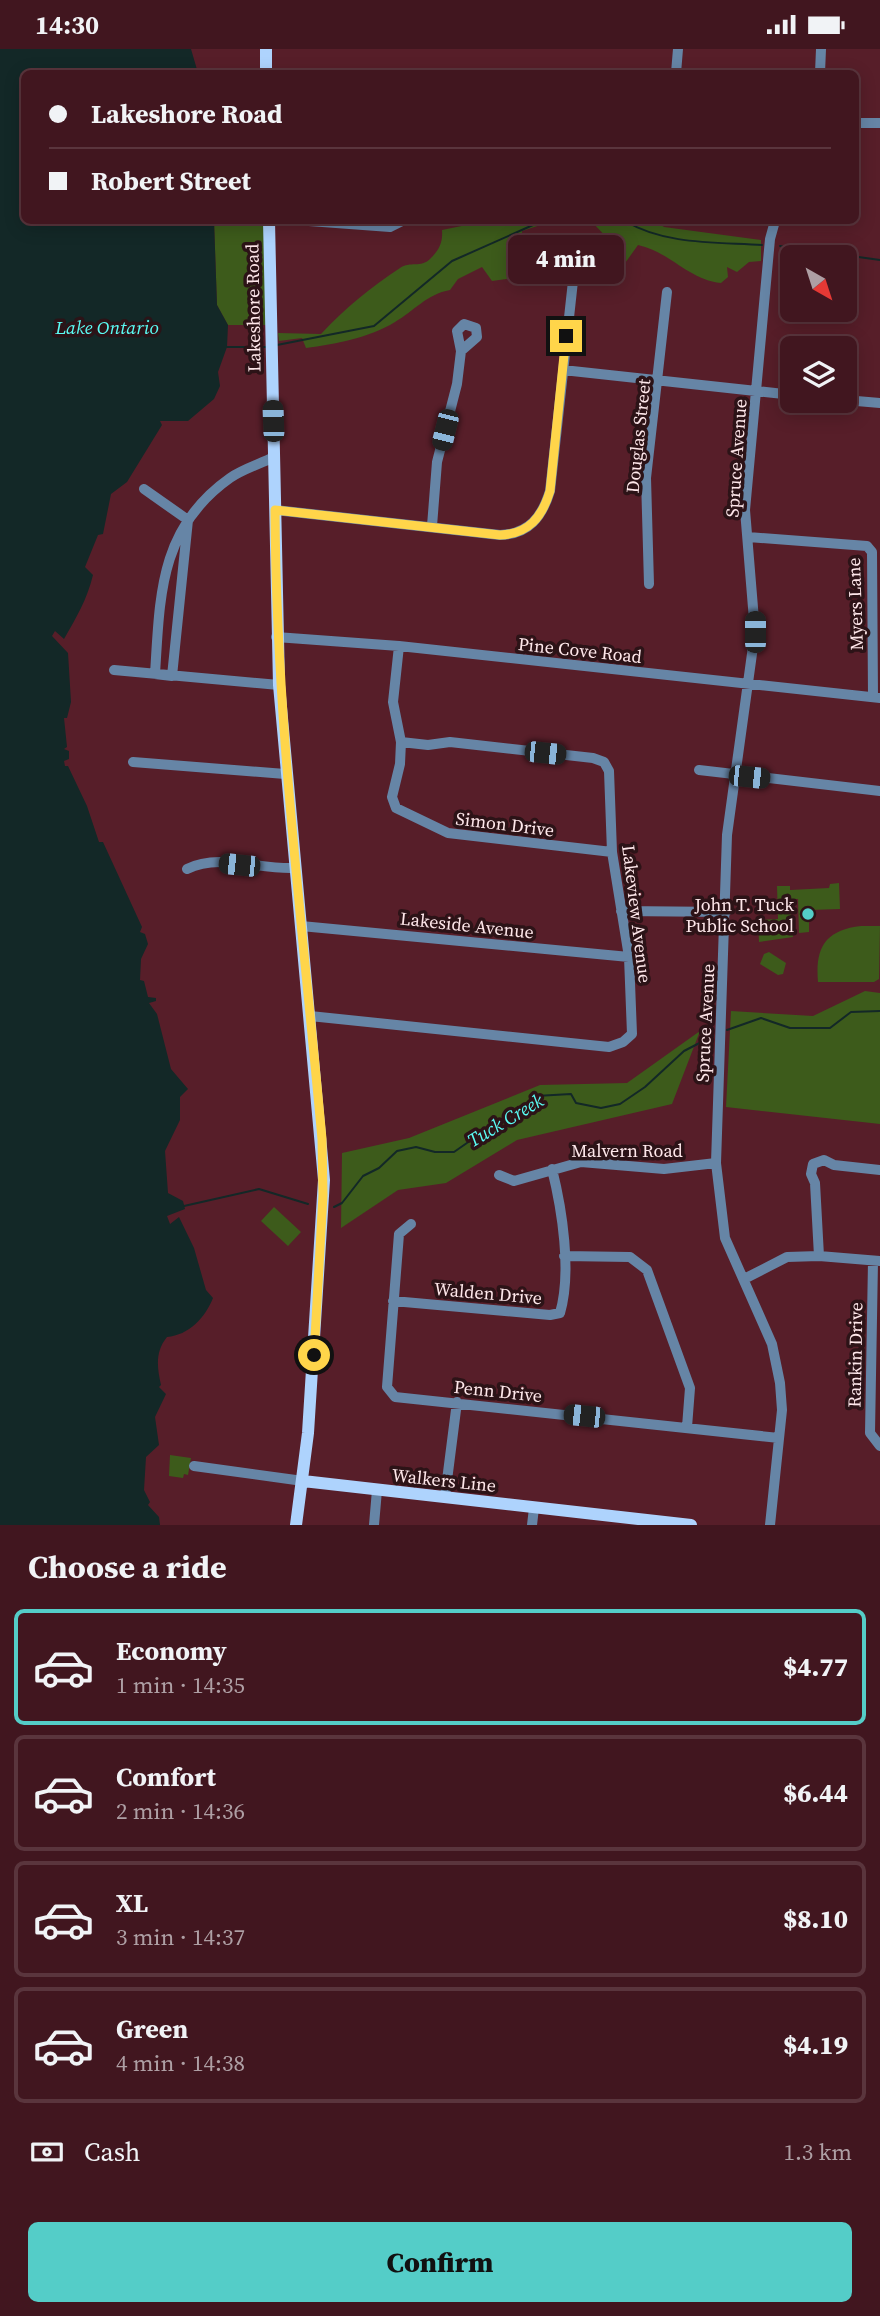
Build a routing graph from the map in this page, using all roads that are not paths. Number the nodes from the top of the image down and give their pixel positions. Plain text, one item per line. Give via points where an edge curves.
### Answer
1 (266, 49) edge
2 (678, 49) edge
3 (821, 49) edge
4 (266, 70) edge
5 (676, 70) edge
6 (820, 70) edge
7 (859, 123) edge
8 (880, 124) edge
9 (269, 224) edge
10 (350, 224) edge
11 (396, 224) edge
12 (774, 224) edge
13 (572, 259) dead end
14 (667, 292) dead end
15 (461, 351) dead end
16 (563, 370) junction
17 (660, 381) junction
18 (756, 391) junction
19 (780, 393) edge
20 (857, 401) edge
21 (880, 403) edge
22 (274, 457) junction
23 (144, 489) dead end
24 (275, 510) junction
25 (188, 520) junction
26 (432, 526) junction
27 (748, 537) junction
28 (649, 584) dead end
29 (276, 637) junction
30 (399, 646) junction
31 (114, 670) dead end
32 (155, 674) junction
33 (749, 684) junction
34 (279, 685) junction
35 (876, 697) edge
36 (401, 742) junction
37 (133, 762) dead end
38 (699, 770) dead end
39 (285, 774) junction
40 (737, 776) junction
41 (880, 791) edge
42 (612, 852) junction
43 (187, 869) dead end
44 (295, 869) junction
45 (621, 911) junction
46 (726, 912) junction
47 (301, 926) junction
48 (629, 957) junction
49 (310, 1016) junction
50 (716, 1163) junction
51 (552, 1168) junction
52 (880, 1170) edge
53 (499, 1175) dead end
54 (411, 1224) dead end
55 (564, 1256) junction
56 (820, 1256) junction
57 (876, 1261) edge
58 (744, 1279) junction
59 (393, 1301) junction
60 (875, 1358) edge
61 (457, 1402) junction
62 (687, 1427) junction
63 (779, 1438) junction
64 (880, 1446) edge
65 (194, 1466) dead end
66 (303, 1481) junction
67 (377, 1490) junction
68 (445, 1496) junction
69 (534, 1508) junction
70 (667, 1524) edge
71 (296, 1525) edge
72 (374, 1525) edge
73 (532, 1525) edge
74 (691, 1525) edge
75 (770, 1525) edge

1 - 4 main road
2 - 5 street
3 - 6 street
7 - 8 street
9 - 22 main road, Lakeshore Road
10 - 11 street
12 - 18 street, Spruce Avenue
13 - 16 street
14 - 17 street, Douglas Street
15 - 26 street via 453,405 437,462
16 - 17 street
16 - 26 street via 550,491 534,524 514,534
17 - 18 street
17 - 28 street, Douglas Street via 646,478
18 - 19 street
18 - 27 street, Spruce Avenue via 745,510
20 - 21 street
22 - 24 main road, Lakeshore Road
22 - 25 street via 233,476
23 - 25 street
24 - 26 street
24 - 29 main road, Lakeshore Road
25 - 32 street via 165,564
25 - 32 street via 172,675
27 - 33 street, Spruce Avenue via 755,610
27 - 35 street, Myers Lane via 867,546 872,552
29 - 30 street, Pine Cove Road
29 - 34 main road, Lakeshore Road
30 - 33 street, Pine Cove Road
30 - 36 street, Simon Drive via 393,702
31 - 32 street
32 - 34 street
33 - 35 street, Pine Cove Road
33 - 40 street, Spruce Avenue
34 - 39 main road, Lakeshore Road
36 - 42 street, Simon Drive via 392,797 396,808 407,816 448,833
36 - 42 street, Lakeview Avenue via 450,742 604,762 610,771
37 - 39 street
38 - 40 street
39 - 44 main road, Lakeshore Road
40 - 41 street
40 - 46 street, Spruce Avenue via 727,835
42 - 45 street, Lakeview Avenue
43 - 44 street via 214,862
44 - 47 main road, Lakeshore Road
45 - 46 street
45 - 48 street, Lakeview Avenue
46 - 50 street, Spruce Avenue
47 - 48 street, Lakeside Avenue
47 - 49 main road, Lakeshore Road
48 - 49 street, Lakeview Avenue via 632,1034 609,1047
49 - 66 main road, Lakeshore Road via 324,1180
50 - 51 street, Malvern Road via 664,1169 581,1162
50 - 58 street, Spruce Avenue via 725,1238
51 - 53 street, Malvern Road via 514,1181
51 - 55 street, Walden Drive
52 - 56 street via 824,1160 813,1164
54 - 59 street, Penn Drive via 399,1234
55 - 59 street, Walden Drive via 562,1310 557,1314
55 - 62 street via 630,1257 647,1270 690,1388
56 - 57 street
56 - 58 street via 787,1257
57 - 60 street, Rankin Drive
58 - 63 street, Spruce Avenue via 772,1344 780,1384
59 - 61 street, Penn Drive via 390,1392 395,1397
60 - 64 street, Rankin Drive via 870,1433
61 - 62 street, Penn Drive
61 - 68 street
62 - 63 street, Penn Drive
63 - 75 street, Spruce Avenue
65 - 66 street, Walkers Line
66 - 67 main road, Walkers Line
66 - 71 main road, Lakeshore Road
67 - 68 main road, Walkers Line
67 - 72 street
68 - 69 main road, Walkers Line
69 - 70 main road, Walkers Line
69 - 73 street
70 - 74 main road, Walkers Line

